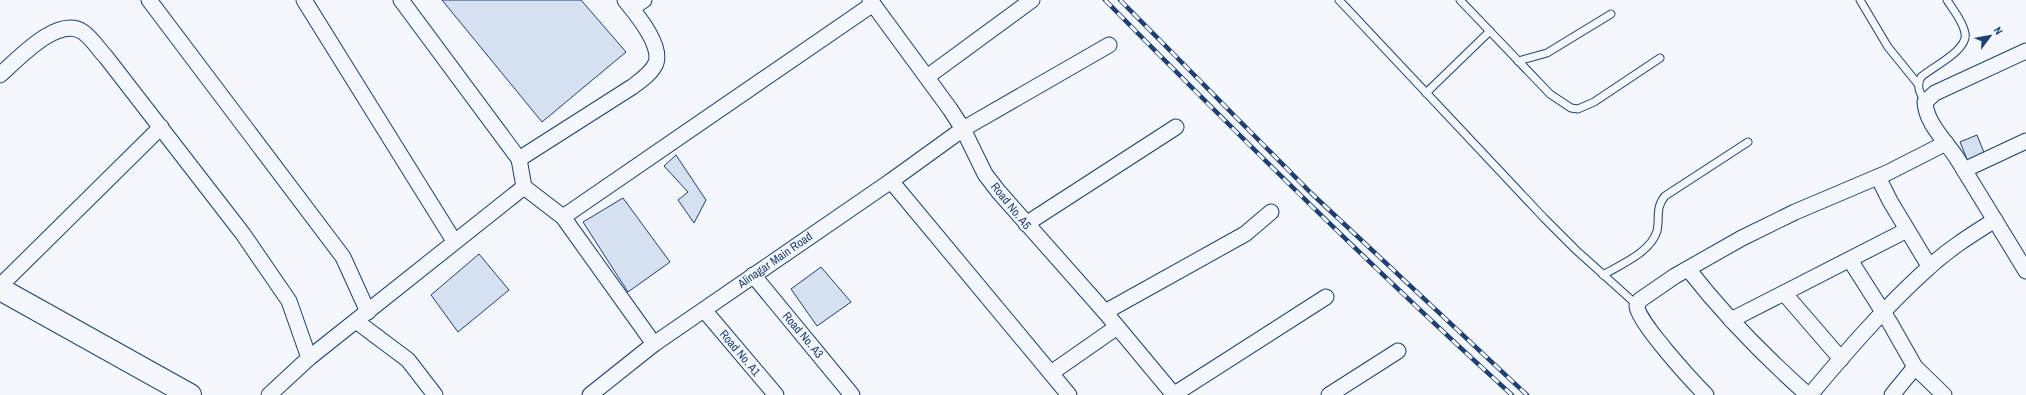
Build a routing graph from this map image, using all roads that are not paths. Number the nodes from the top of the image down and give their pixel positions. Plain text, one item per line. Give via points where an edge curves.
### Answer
1 (149, 0) edge
2 (304, 0) edge
3 (400, 0) edge
4 (644, 0) edge
5 (1032, 0) edge
6 (1339, 0) edge
7 (1460, 0) edge
8 (1860, 0) edge
9 (1947, 0) edge
10 (872, 2) edge
11 (629, 4) edge
12 (1611, 14) dead end
13 (1490, 31) junction
14 (1109, 45) dead end
15 (2026, 51) edge
16 (1660, 58) dead end
17 (1518, 61) junction
18 (0, 74) edge
19 (927, 77) junction
20 (1918, 84) junction
21 (1426, 93) junction
22 (1925, 102) junction
23 (1176, 127) dead end
24 (161, 128) junction
25 (963, 128) junction
26 (2026, 141) edge
27 (1748, 142) dead end
28 (1946, 143) junction
29 (519, 160) junction
30 (1964, 170) junction
31 (1878, 177) junction
32 (891, 181) junction
33 (524, 187) junction
34 (1271, 212) dead end
35 (563, 217) junction
36 (1995, 220) junction
37 (1026, 224) junction
38 (1907, 230) junction
39 (454, 241) junction
40 (1850, 260) junction
41 (1929, 266) junction
42 (1688, 268) junction
43 (2026, 271) edge
44 (753, 275) junction
45 (1603, 275) junction
46 (0, 286) edge
47 (0, 290) edge
48 (1784, 293) junction
49 (1326, 298) dead end
50 (1637, 305) junction
51 (0, 307) edge
52 (704, 310) junction
53 (368, 312) junction
54 (1105, 312) junction
55 (1882, 314) junction
56 (1731, 320) junction
57 (356, 322) junction
58 (1117, 327) junction
59 (654, 344) junction
60 (1398, 351) dead end
61 (309, 358) junction
62 (1841, 359) junction
63 (1915, 367) junction
64 (1051, 373) junction
65 (160, 395) edge
66 (190, 395) edge
67 (269, 395) edge
68 (435, 395) edge
69 (590, 395) edge
70 (776, 395) edge
71 (852, 395) edge
72 (1069, 395) edge
73 (1173, 395) edge
74 (1329, 395) edge
75 (1706, 395) edge
76 (1809, 395) edge
77 (1892, 395) edge
78 (1944, 395) edge

1 - 53 street via 343,257
2 - 39 street
3 - 29 street
4 - 11 street
5 - 19 street
6 - 21 lane
7 - 13 lane
8 - 20 lane via 1888,47
9 - 20 lane via 1964,27 1964,41 1952,55 1921,77
10 - 19 street, Road No. A5
10 - 35 street
11 - 29 street via 657,50 656,63 647,75 632,87
12 - 17 lane via 1547,53
13 - 17 lane
13 - 21 lane
14 - 25 street, Alinagar Main Road
15 - 22 street via 1935,93
16 - 17 lane via 1594,102 1578,109 1571,108 1550,94
18 - 24 street via 42,40 57,30 70,27 83,32 106,57
19 - 25 street, Road No. A5
20 - 22 lane
21 - 45 lane via 1544,218
22 - 28 street via 1931,121
23 - 37 street
24 - 46 street
24 - 61 street via 243,234 289,301
25 - 32 street, Alinagar Main Road
25 - 37 street, Road No. A5 via 986,174
26 - 30 street
27 - 45 lane via 1665,196 1660,202 1654,239 1647,247
28 - 30 street
28 - 31 street
29 - 33 street
30 - 36 street
31 - 38 street
31 - 42 street via 1795,212
32 - 44 street, Alinagar Main Road
32 - 64 street
33 - 35 street
33 - 39 street
34 - 54 street via 1245,234
35 - 59 street
36 - 41 street
36 - 43 street
37 - 54 street, Road No. A5
38 - 40 street
38 - 41 street
39 - 53 street
40 - 48 street
40 - 55 street
41 - 55 street
42 - 50 street via 1644,296
42 - 56 street
44 - 52 street, Alinagar Main Road
44 - 71 street, Road No. A3
45 - 50 lane
47 - 66 highway
48 - 56 street
48 - 62 street
49 - 73 street
50 - 75 street via 1641,317 1650,329
51 - 65 highway
52 - 59 street, Alinagar Main Road
52 - 70 street, Road No. A1
53 - 57 street
54 - 58 street, Road No. A5
55 - 62 street
55 - 63 street via 1890,322
56 - 76 street via 1772,363
57 - 61 street
57 - 68 street via 408,360
58 - 64 street
58 - 73 street, Road No. A5
59 - 69 street, Alinagar Main Road
60 - 74 street
61 - 67 street
62 - 76 street
63 - 77 street
63 - 78 street
64 - 72 street

